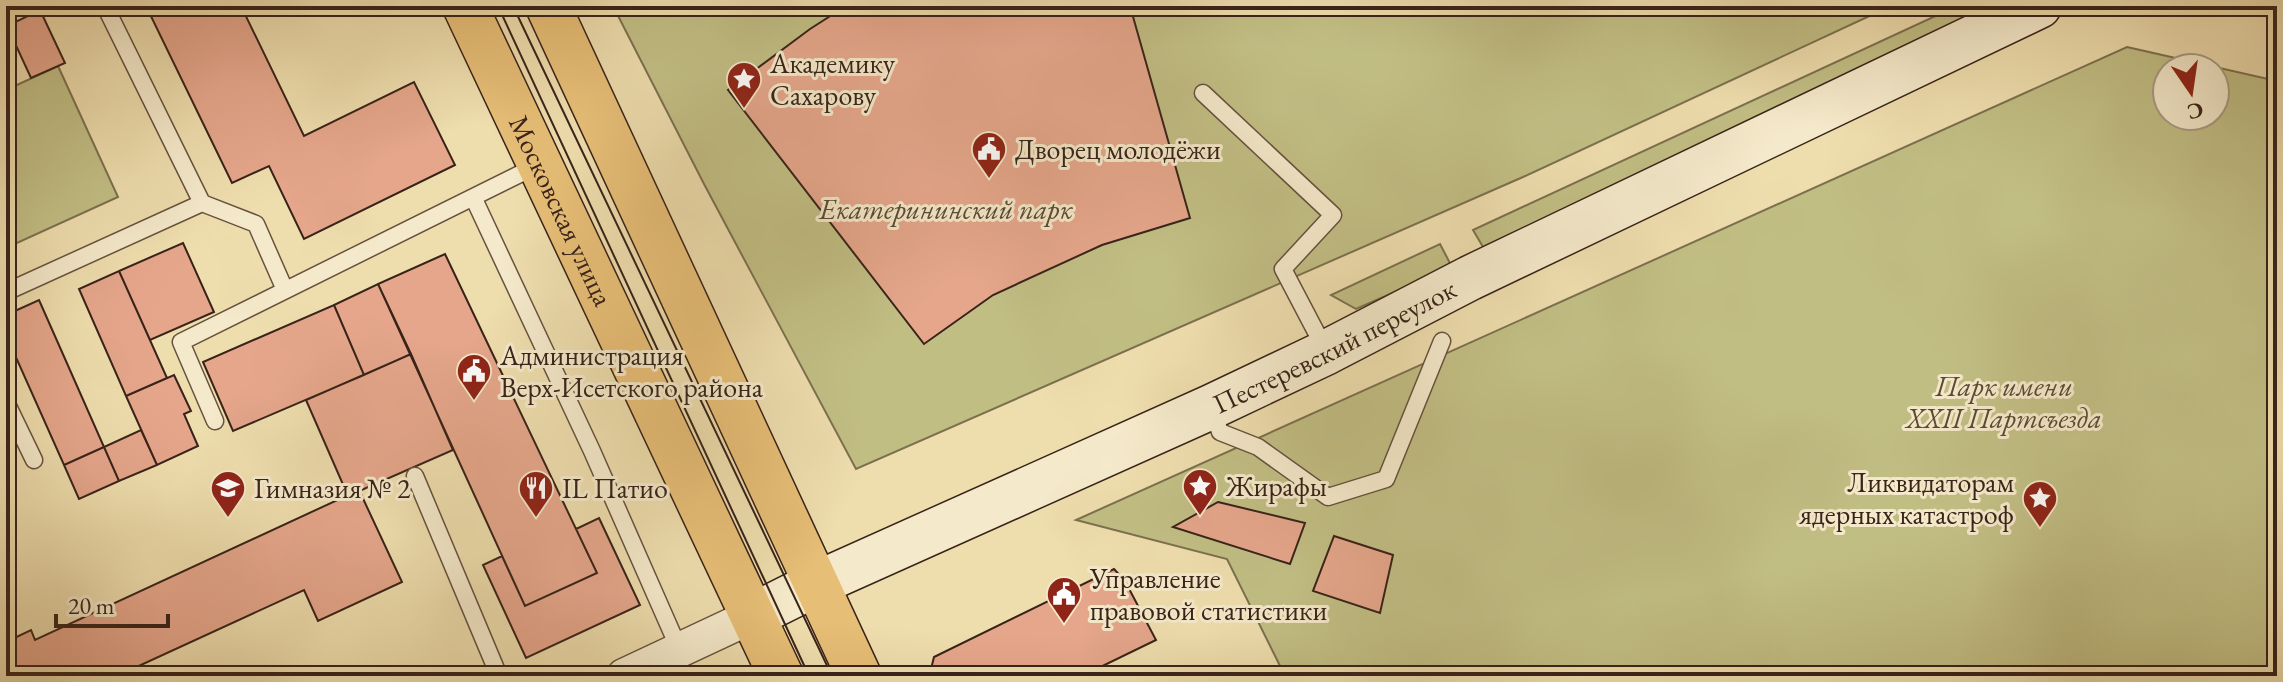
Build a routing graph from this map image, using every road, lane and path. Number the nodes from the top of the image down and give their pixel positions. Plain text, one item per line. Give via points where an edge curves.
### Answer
1 (105, 6) edge
2 (465, 6) edge
3 (548, 6) edge
4 (2039, 6) edge
5 (1203, 93) dead end
6 (539, 165) junction
7 (474, 199) junction
8 (202, 203) junction
9 (285, 290) junction
10 (6, 292) edge
11 (1442, 341) dead end
12 (1327, 352) junction
13 (6, 402) edge
14 (1211, 407) junction
15 (215, 421) dead end
16 (34, 460) dead end
17 (415, 476) dead end
18 (816, 584) junction
19 (752, 616) junction
20 (680, 651) junction
21 (499, 676) edge
22 (624, 676) edge
23 (781, 676) edge
24 (859, 676) edge

1 - 8 lane
2 - 6 main road, Московская улица
3 - 18 main road
4 - 12 main road, Пестеревский переулок via 1470,278
5 - 12 lane via 1333,215 1283,269
6 - 7 lane
6 - 19 main road, Московская улица
7 - 9 lane
7 - 20 lane
8 - 9 lane via 256,224
8 - 10 lane
9 - 15 lane via 181,342
11 - 14 lane via 1386,479 1328,497 1258,447 1220,432
12 - 14 main road, Пестеревский переулок
13 - 16 lane
14 - 18 main road, Пестеревский переулок
17 - 21 lane
18 - 19 main road, Пестеревский переулок
18 - 24 main road
19 - 20 street, Пестеревский переулок
19 - 23 main road, Московская улица
20 - 22 street, Пестеревский переулок

